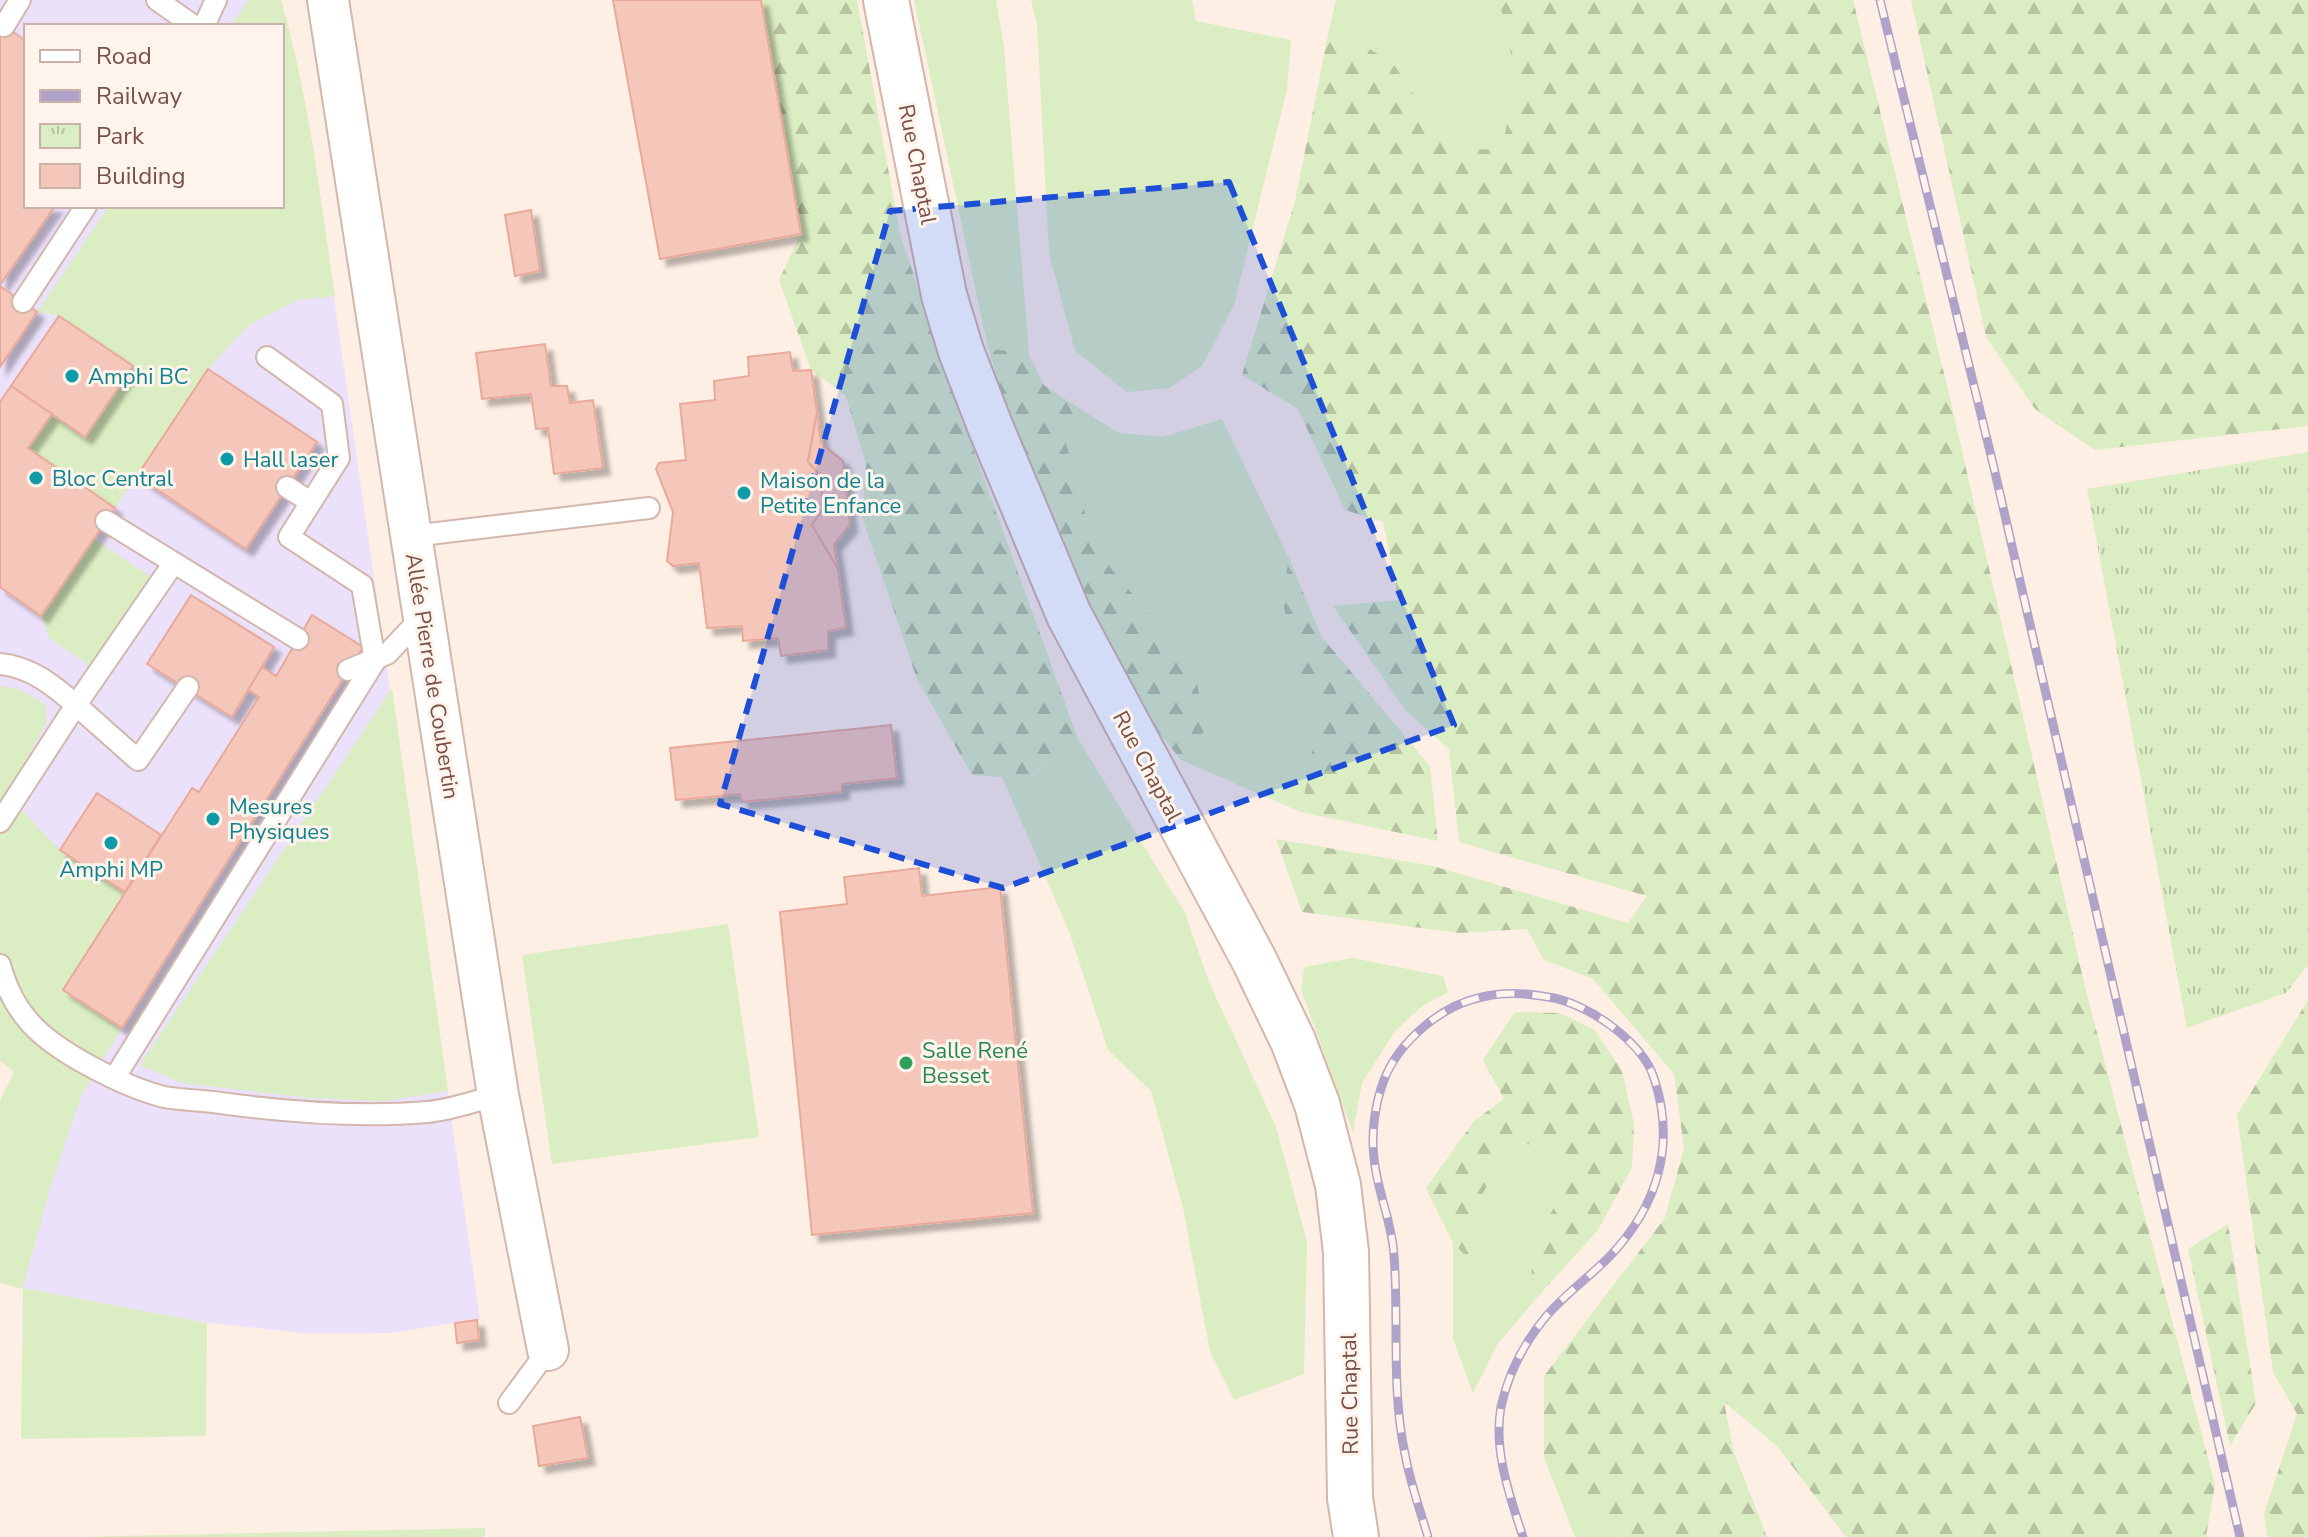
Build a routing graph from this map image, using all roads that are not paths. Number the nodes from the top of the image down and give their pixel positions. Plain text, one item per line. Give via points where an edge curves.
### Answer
1 (20, 0) edge
2 (157, 0) edge
3 (216, 0) edge
4 (328, 0) edge
5 (886, 0) edge
6 (191, 24) edge
7 (205, 24) edge
8 (4, 26) dead end
9 (85, 208) edge
10 (23, 302) dead end
11 (267, 357) dead end
12 (287, 487) dead end
13 (310, 502) junction
14 (649, 508) dead end
15 (106, 521) dead end
16 (412, 536) junction
17 (173, 564) junction
18 (424, 615) junction
19 (298, 639) dead end
20 (375, 661) junction
21 (0, 664) edge
22 (348, 670) dead end
23 (188, 687) dead end
24 (76, 705) junction
25 (0, 822) edge
26 (0, 965) edge
27 (115, 1077) junction
28 (498, 1095) junction
29 (548, 1350) joint
30 (509, 1403) dead end
31 (1356, 1537) edge

1 - 8 lane
2 - 6 lane
3 - 7 lane
4 - 16 street, Allée Pierre de Coubertin
5 - 31 street, Rue Chaptal via 944,295 990,426 1069,615 1254,960 1317,1104 1338,1185 1346,1252 1350,1498
9 - 10 lane
11 - 13 lane via 332,404 339,458
12 - 13 lane
13 - 20 lane via 289,537 362,585
14 - 16 lane
15 - 17 lane
16 - 18 street, Allée Pierre de Coubertin
17 - 19 lane
17 - 24 lane
18 - 20 lane
18 - 28 street, Allée Pierre de Coubertin
20 - 22 lane
20 - 27 lane
21 - 24 lane via 48,681
23 - 24 lane via 138,760
24 - 25 lane
26 - 27 lane via 27,1019 54,1044
27 - 28 lane via 165,1097 284,1112 429,1112
28 - 29 street, Allée Pierre de Coubertin
29 - 30 lane

